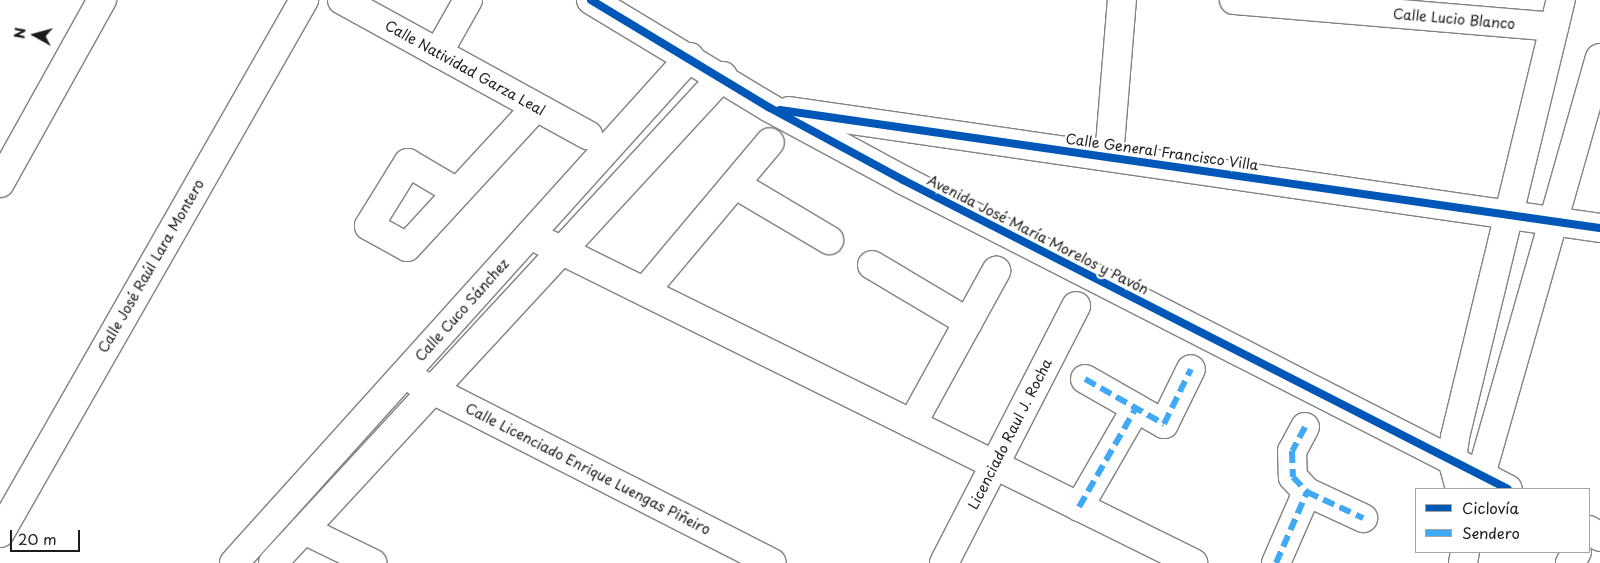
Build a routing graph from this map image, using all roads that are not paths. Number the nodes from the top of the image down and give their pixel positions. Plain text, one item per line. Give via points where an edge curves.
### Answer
1 (102, 0) edge
2 (304, 0) edge
3 (342, 0) edge
4 (468, 0) edge
5 (591, 0) edge
6 (1122, 0) edge
7 (1234, 0) edge
8 (1561, 0) edge
9 (1554, 28) junction
10 (438, 53) junction
11 (690, 57) junction
12 (1600, 58) edge
13 (723, 76) junction
14 (536, 107) junction
15 (770, 108) junction
16 (588, 136) dead end
17 (770, 142) dead end
18 (1109, 157) junction
19 (0, 183) edge
20 (738, 186) junction
21 (457, 192) dead end
22 (1506, 214) junction
23 (1551, 221) junction
24 (1600, 228) edge
25 (530, 235) junction
26 (829, 240) dead end
27 (562, 250) junction
28 (872, 265) dead end
29 (996, 271) dead end
30 (645, 291) junction
31 (1076, 306) dead end
32 (968, 322) junction
33 (1191, 369) dead end
34 (404, 376) junction
35 (1085, 379) dead end
36 (432, 390) junction
37 (1136, 408) junction
38 (912, 424) junction
39 (1305, 427) dead end
40 (1452, 460) junction
41 (994, 464) junction
42 (1473, 485) edge
43 (1499, 488) edge
44 (1307, 492) junction
45 (1079, 507) junction
46 (1363, 518) dead end
47 (304, 530) junction
48 (0, 533) edge
49 (234, 563) edge
50 (273, 563) edge
51 (372, 563) edge
52 (772, 563) edge
53 (944, 563) edge
54 (1194, 563) edge
55 (1276, 563) edge

1 - 19 street
2 - 48 street, Calle José Raúl Lara Montero
3 - 10 street, Calle Natividad Garza Leal
4 - 10 street
5 - 11 street, Avenida José María Morelos y Pavón
6 - 18 street
7 - 9 street, Calle Lucio Blanco
8 - 9 street
9 - 22 street
10 - 14 street, Calle Natividad Garza Leal
11 - 13 street, Avenida José María Morelos y Pavón
11 - 25 street, Calle Cuco Sánchez
12 - 23 street
13 - 15 street, Avenida José María Morelos y Pavón
13 - 27 street
14 - 16 street, Calle Natividad Garza Leal
14 - 21 street
15 - 18 street, Calle General Francisco Villa
15 - 40 street, Avenida José María Morelos y Pavón
17 - 20 street
18 - 22 street, Calle General Francisco Villa
20 - 26 street
20 - 30 street
22 - 23 street, Calle General Francisco Villa
22 - 40 street
23 - 24 street, Calle General Francisco Villa
23 - 42 street
25 - 27 street
25 - 34 street, Calle Cuco Sánchez
27 - 30 street
27 - 36 street
28 - 32 street
29 - 32 street
30 - 38 street
31 - 41 street, Licenciado Raul J. Rocha
32 - 38 street
33 - 37 street via 1164,424
34 - 36 street, Calle Licenciado Enrique Luengas Piñeiro
34 - 49 street, Calle Cuco Sánchez
35 - 37 street
36 - 47 street
36 - 52 street, Calle Licenciado Enrique Luengas Piñeiro
37 - 45 street
38 - 41 street
39 - 44 street via 1289,466 1293,478
40 - 42 street, Avenida José María Morelos y Pavón
41 - 45 street
41 - 53 street, Licenciado Raul J. Rocha
42 - 43 street, Avenida José María Morelos y Pavón
44 - 46 street
44 - 55 street
45 - 54 street
47 - 50 street
47 - 51 street

